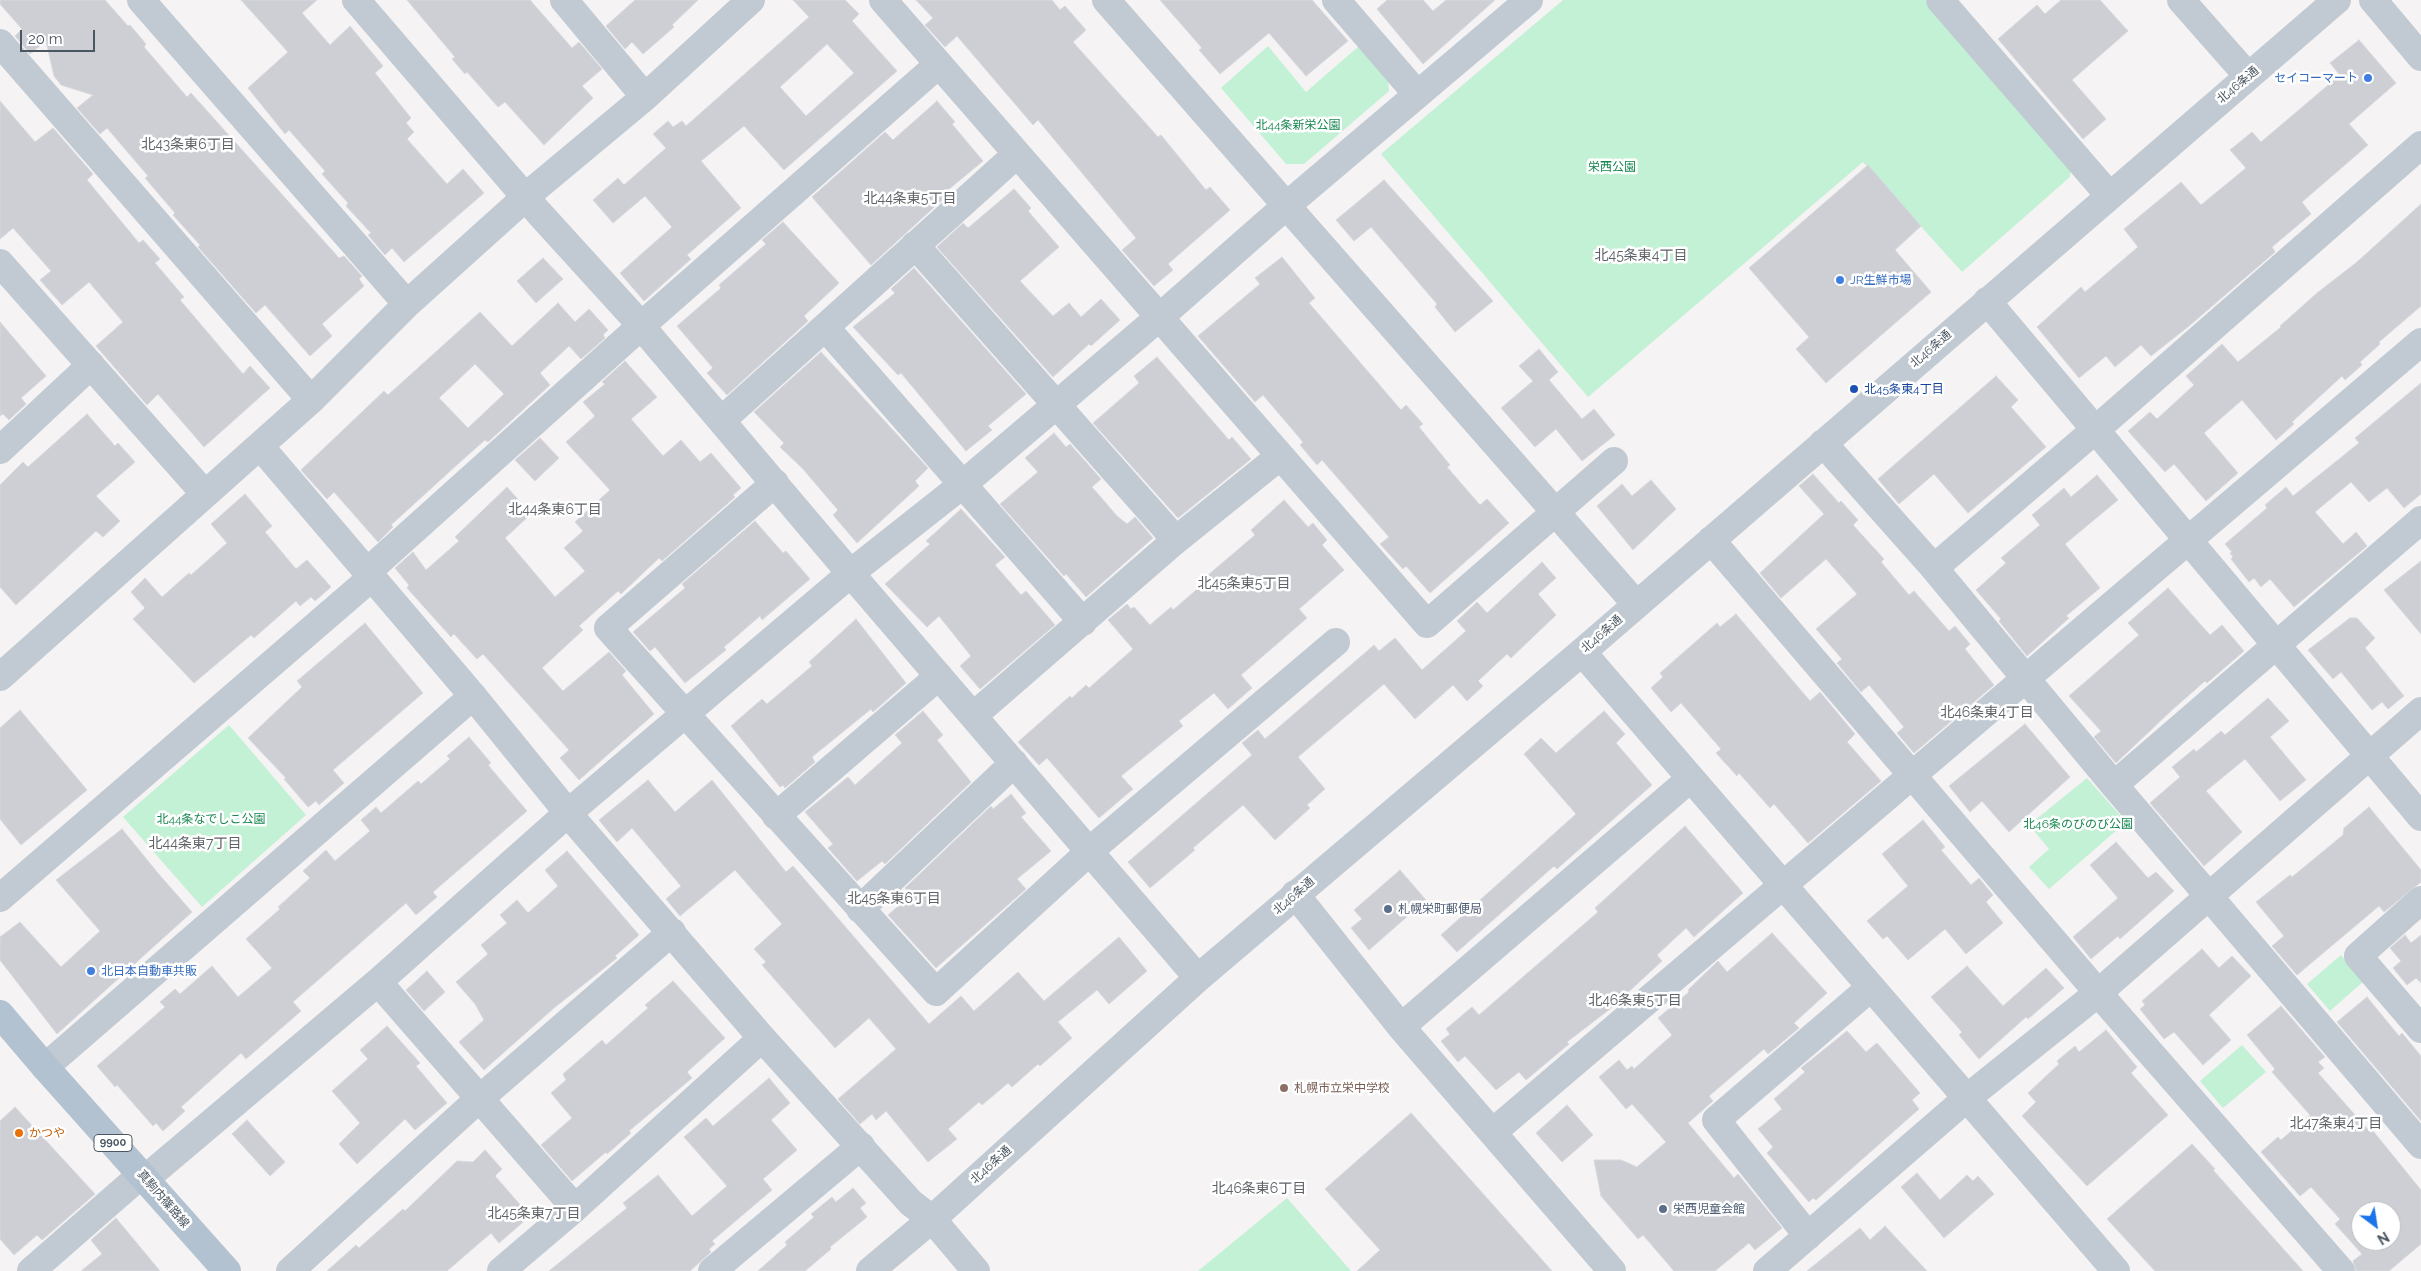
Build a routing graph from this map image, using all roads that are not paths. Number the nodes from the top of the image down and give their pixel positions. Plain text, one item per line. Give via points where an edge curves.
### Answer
1 (141, 0) edge
2 (356, 0) edge
3 (564, 0) edge
4 (751, 0) edge
5 (883, 0) edge
6 (1106, 0) edge
7 (1336, 0) edge
8 (1940, 0) edge
9 (2181, 0) edge
10 (2337, 0) edge
11 (2373, 0) edge
12 (1524, 2) edge
13 (0, 43) edge
14 (2421, 57) edge
15 (939, 64) junction
16 (2248, 76) junction
17 (1417, 94) junction
18 (645, 97) junction
19 (2421, 145) edge
20 (1017, 154) junction
21 (2109, 195) junction
22 (526, 197) junction
23 (1286, 206) junction
24 (915, 245) junction
25 (0, 263) edge
26 (1987, 301) junction
27 (408, 304) junction
28 (1158, 318) junction
29 (641, 326) junction
30 (825, 327) junction
31 (2421, 342) edge
32 (91, 365) junction
33 (311, 400) junction
34 (1057, 404) junction
35 (722, 420) junction
36 (2096, 430) junction
37 (1823, 443) junction
38 (260, 446) junction
39 (0, 450) edge
40 (1279, 457) junction
41 (1614, 461) dead end
42 (775, 482) junction
43 (962, 485) junction
44 (206, 494) junction
45 (1555, 513) junction
46 (2421, 520) edge
47 (2188, 539) junction
48 (1176, 540) junction
49 (1711, 540) junction
50 (1934, 568) junction
51 (850, 574) junction
52 (369, 575) junction
53 (1636, 604) junction
54 (1084, 622) junction
55 (1336, 642) dead end
56 (2277, 645) junction
57 (1582, 652) junction
58 (939, 676) junction
59 (0, 677) edge
60 (2025, 678) junction
61 (473, 696) junction
62 (2421, 711) edge
63 (684, 714) junction
64 (973, 716) junction
65 (2369, 755) junction
66 (1014, 764) junction
67 (1912, 775) junction
68 (1690, 779) junction
69 (2114, 785) junction
70 (568, 813) junction
71 (776, 816) junction
72 (2421, 817) edge
73 (1090, 852) junction
74 (1784, 887) junction
75 (1296, 894) junction
76 (2208, 896) junction
77 (0, 898) edge
78 (2421, 900) edge
79 (860, 909) junction
80 (672, 932) junction
81 (1198, 978) junction
82 (378, 982) junction
83 (1870, 988) junction
84 (2098, 993) junction
85 (0, 1014) edge
86 (1402, 1027) junction
87 (2421, 1030) edge
88 (762, 1038) junction
89 (44, 1067) junction
90 (1967, 1098) junction
91 (479, 1100) junction
92 (1493, 1132) junction
93 (2421, 1145) edge
94 (861, 1146) junction
95 (143, 1176) junction
96 (575, 1208) junction
97 (932, 1219) junction
98 (1808, 1236) junction
99 (31, 1271) edge
100 (227, 1271) edge
101 (290, 1271) edge
102 (501, 1271) edge
103 (712, 1271) edge
104 (870, 1271) edge
105 (976, 1271) edge
106 (1612, 1271) edge
107 (1767, 1271) edge
108 (2116, 1271) edge
109 (2341, 1271) edge

1 - 27 street
2 - 22 street
3 - 18 street
4 - 18 street
5 - 15 street
6 - 23 street
7 - 17 street
8 - 21 street
9 - 16 street
10 - 16 street, 北46条通
11 - 14 street
12 - 17 street
13 - 33 street
15 - 20 street
15 - 29 street
16 - 21 street, 北46条通
17 - 23 street
18 - 22 street
19 - 36 street
20 - 24 street
20 - 28 street
21 - 26 street, 北46条通
22 - 27 street
22 - 29 street
23 - 28 street
23 - 45 street
24 - 30 street
24 - 34 street
25 - 32 street
26 - 36 street
26 - 37 street, 北46条通
27 - 33 street
28 - 34 street
28 - 40 street
29 - 35 street
29 - 52 street
30 - 35 street
30 - 43 street
31 - 47 street
32 - 39 street
32 - 44 street
33 - 38 street
34 - 43 street
34 - 48 street
35 - 42 street
36 - 47 street
36 - 50 street
37 - 49 street, 北46条通
37 - 50 street
38 - 44 street
38 - 52 street
40 - 45 street via 1427,624
40 - 48 street
41 - 45 street
42 - 51 street
42 - 63 street via 608,628
43 - 51 street
43 - 54 street
44 - 59 street
45 - 53 street
46 - 56 street
47 - 56 street
47 - 60 street
48 - 54 street
49 - 53 street, 北46条通
49 - 67 street
50 - 60 street
51 - 58 street
51 - 63 street
52 - 61 street
52 - 77 street
53 - 57 street, 北46条通
54 - 64 street
55 - 73 street
56 - 65 street
56 - 69 street
57 - 68 street
57 - 75 street, 北46条通
58 - 64 street
58 - 71 street
60 - 67 street
60 - 69 street
61 - 70 street
61 - 89 street
62 - 65 street
63 - 70 street
63 - 71 street
64 - 66 street
65 - 72 street
65 - 76 street
66 - 73 street
66 - 79 street
67 - 74 street
67 - 84 street
68 - 74 street
68 - 86 street
69 - 76 street
70 - 80 street
70 - 82 street
71 - 79 street
73 - 79 street via 936,992
73 - 81 street
74 - 83 street
74 - 92 street
75 - 81 street, 北46条通
75 - 86 street
76 - 84 street
76 - 93 street
78 - 87 street via 2358,956
80 - 88 street
80 - 91 street
81 - 97 street, 北46条通
82 - 91 street
82 - 95 street
83 - 90 street
83 - 98 street via 1716,1120
84 - 90 street
84 - 109 street
85 - 89 main road, 真駒内篠路線 / 9900
86 - 92 street
88 - 94 street
88 - 96 street
89 - 95 main road, 真駒内篠路線 / 9900
90 - 98 street
90 - 108 street
91 - 96 street
91 - 101 street
92 - 106 street
94 - 97 street via 911,1203
94 - 103 street
95 - 99 street
95 - 100 main road, 真駒内篠路線 / 9900
96 - 102 street
97 - 104 street, 北46条通
97 - 105 street
98 - 107 street

